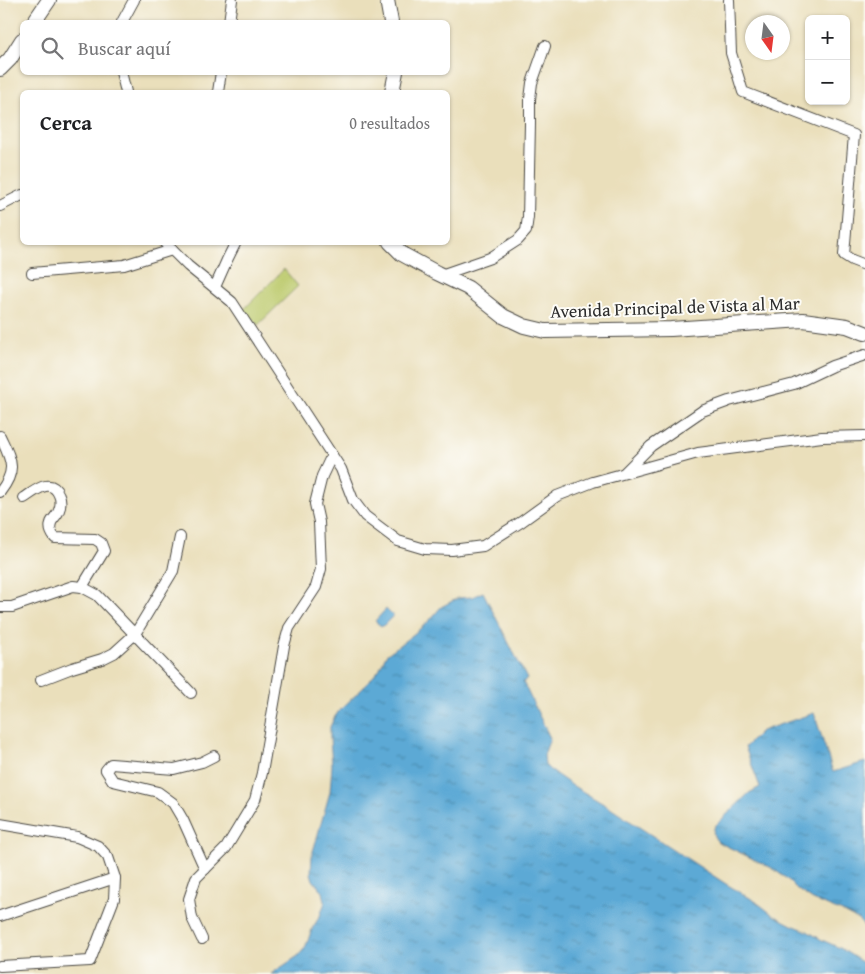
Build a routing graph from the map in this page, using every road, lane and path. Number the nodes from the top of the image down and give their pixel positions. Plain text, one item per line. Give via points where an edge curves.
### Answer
1 (49, 0) edge
2 (134, 0) edge
3 (232, 0) edge
4 (387, 0) edge
5 (729, 0) edge
6 (35, 20) edge
7 (123, 20) edge
8 (229, 20) edge
9 (391, 20) edge
10 (20, 43) edge
11 (546, 46) dead end
12 (0, 69) edge
13 (122, 75) edge
14 (221, 75) edge
15 (395, 75) edge
16 (126, 90) edge
17 (218, 90) edge
18 (392, 90) edge
19 (20, 196) edge
20 (0, 206) edge
21 (234, 245) edge
22 (393, 245) edge
23 (168, 246) edge
24 (865, 265) edge
25 (32, 273) dead end
26 (441, 275) junction
27 (215, 287) junction
28 (847, 326) junction
29 (865, 328) edge
30 (865, 333) edge
31 (865, 355) edge
32 (0, 436) edge
33 (865, 436) edge
34 (332, 455) junction
35 (624, 474) junction
36 (0, 492) edge
37 (24, 498) dead end
38 (180, 537) dead end
39 (82, 587) junction
40 (0, 607) edge
41 (134, 634) junction
42 (41, 680) dead end
43 (191, 693) dead end
44 (214, 756) dead end
45 (0, 824) edge
46 (205, 869) junction
47 (115, 878) junction
48 (0, 916) edge
49 (202, 939) dead end
50 (0, 966) edge

1 - 6 street
2 - 7 street
3 - 8 street
4 - 9 street
5 - 24 street via 731,53 743,92 854,135 844,254
10 - 12 street
11 - 26 street via 532,83 530,99 526,231 490,258
13 - 16 street
14 - 17 street
15 - 18 street
19 - 20 street
21 - 27 street
22 - 26 street, Avenida Principal de Vista al Mar via 402,254
23 - 25 street via 124,265
23 - 27 street
26 - 28 street, Avenida Principal de Vista al Mar via 468,288 503,316 545,331 671,329 803,320
27 - 34 street via 232,302
28 - 29 street
28 - 30 street, Avenida Principal de Vista al Mar
31 - 35 street via 794,384 702,411 651,446
32 - 36 street via 10,458 12,472
33 - 35 street via 822,437 698,453
34 - 35 street via 364,516 398,540 425,549 483,546 557,496
34 - 46 street via 322,476 315,504 320,522 320,569 316,587 289,628 255,800 226,848
37 - 39 street via 42,487 53,486 61,498 59,510 51,523 50,532 55,538 95,539 101,543 104,551
38 - 41 street via 173,571
39 - 40 street via 73,586 12,607
39 - 41 street via 97,595
41 - 42 street via 108,656
41 - 43 street
44 - 46 street via 174,769 111,764 106,770 113,780 158,792 173,803
45 - 47 street via 77,837 98,846 108,857
46 - 49 street via 196,878 189,899 192,918
47 - 48 street
47 - 50 street via 114,899 90,961

